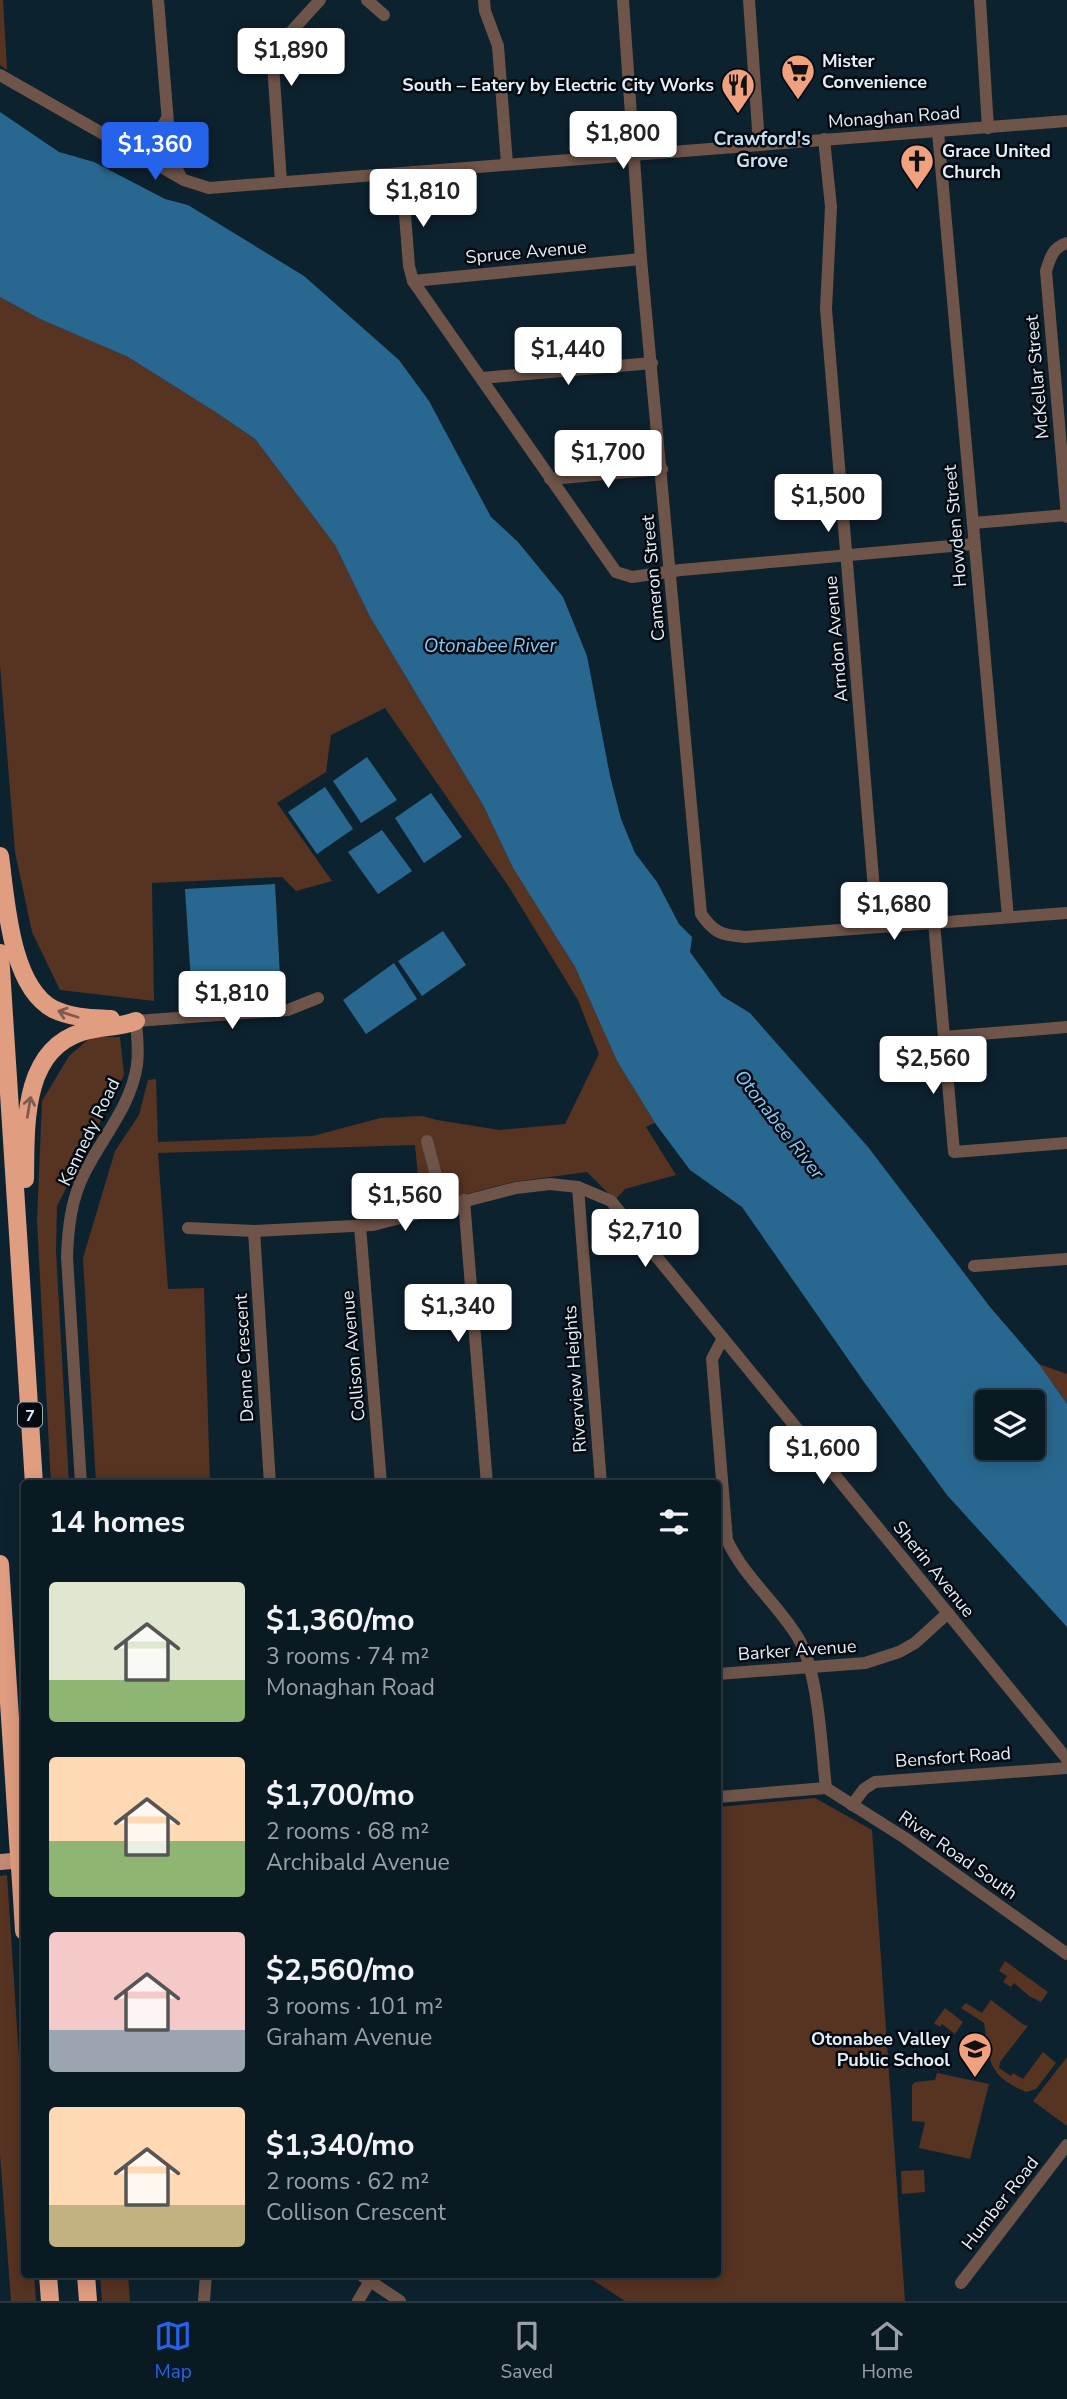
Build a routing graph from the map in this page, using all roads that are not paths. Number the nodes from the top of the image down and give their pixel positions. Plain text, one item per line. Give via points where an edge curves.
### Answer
1 (158, 0) edge
2 (320, 0) edge
3 (367, 0) edge
4 (484, 0) edge
5 (623, 0) edge
6 (749, 0) edge
7 (980, 0) edge
8 (384, 15) dead end
9 (0, 75) edge
10 (166, 120) junction
11 (1067, 121) edge
12 (988, 128) junction
13 (938, 132) junction
14 (824, 139) junction
15 (759, 144) junction
16 (634, 154) junction
17 (145, 156) junction
18 (508, 164) junction
19 (413, 172) junction
20 (184, 180) junction
21 (281, 182) junction
22 (1067, 243) edge
23 (641, 258) junction
24 (414, 281) junction
25 (652, 363) junction
26 (482, 377) junction
27 (662, 469) junction
28 (550, 479) junction
29 (1067, 516) edge
30 (973, 523) junction
31 (974, 544) junction
32 (846, 556) junction
33 (669, 571) junction
34 (0, 856) edge
35 (1067, 913) edge
36 (1008, 917) junction
37 (934, 922) junction
38 (877, 926) junction
39 (0, 953) edge
40 (318, 999) dead end
41 (136, 1021) junction
42 (1067, 1027) edge
43 (944, 1037) junction
44 (427, 1141) dead end
45 (1067, 1143) edge
46 (578, 1187) junction
47 (464, 1200) junction
48 (443, 1206) junction
49 (360, 1226) junction
50 (188, 1228) dead end
51 (254, 1231) junction
52 (1067, 1259) edge
53 (974, 1266) dead end
54 (723, 1338) junction
55 (26, 1347) junction
56 (34, 1480) edge
57 (81, 1480) edge
58 (270, 1480) edge
59 (381, 1480) edge
60 (487, 1480) edge
61 (601, 1480) edge
62 (0, 1564) edge
63 (948, 1613) junction
64 (811, 1666) junction
65 (721, 1674) edge
66 (1067, 1759) edge
67 (1067, 1768) edge
68 (826, 1788) junction
69 (721, 1797) edge
70 (852, 1805) junction
71 (21, 1860) edge
72 (0, 1862) edge
73 (21, 1882) edge
74 (1067, 1954) edge
75 (1067, 2145) edge
76 (48, 2278) edge
77 (86, 2278) edge
78 (206, 2278) edge
79 (365, 2278) edge
80 (961, 2283) dead end
81 (50, 2301) edge
82 (88, 2301) edge
83 (204, 2301) edge
84 (358, 2301) edge
85 (400, 2301) edge

1 - 10 street
2 - 21 street via 278,46 273,64
3 - 8 street
4 - 18 street via 498,46
5 - 16 street, Cameron Street
6 - 15 street
7 - 12 street
9 - 17 street, Monaghan Road
10 - 17 street
10 - 20 street via 171,159
11 - 12 street, Monaghan Road
12 - 13 street, Monaghan Road
13 - 14 street, Monaghan Road
13 - 30 street, Howden Street
14 - 15 street, Monaghan Road
14 - 32 street, Arndon Avenue via 831,207 827,309
15 - 16 street, Monaghan Road
16 - 18 street, Monaghan Road
16 - 23 street, Cameron Street
17 - 20 street, Monaghan Road
18 - 19 street, Monaghan Road
19 - 21 street, Monaghan Road
19 - 24 street via 403,189
20 - 21 street, Monaghan Road via 209,188
22 - 29 street, McKellar Street via 1050,256 1046,271
23 - 24 street, Spruce Avenue
23 - 25 street, Cameron Street
24 - 26 street
25 - 26 street
25 - 27 street, Cameron Street
26 - 28 street
27 - 28 street
27 - 33 street, Cameron Street
28 - 33 street via 616,572 632,577
29 - 30 street
30 - 31 street, Howden Street
31 - 32 street
31 - 36 street, Howden Street
32 - 33 street
32 - 38 street, Arndon Avenue
33 - 38 street, Cameron Street via 701,914 722,935 745,937
41 -> 34 highway via 77,1017 52,1008 34,992 10,929
35 - 36 street
36 - 37 street
37 - 38 street
37 - 43 street
39 - 55 highway, 7
40 - 41 street via 288,1010
55 -> 41 highway via 26,1125 32,1090 45,1060 69,1038
41 - 57 street, Kennedy Road via 134,1079 124,1108 85,1172 68,1228
42 - 43 street
43 - 45 street via 954,1152
44 - 48 street
46 - 47 street, Sherin Avenue via 550,1184
46 - 54 street, Sherin Avenue via 611,1201
46 - 61 street, Riverview Heights
47 - 48 street, Sherin Avenue
47 - 60 street
48 - 49 street, Sherin Avenue
49 - 51 street, Sherin Avenue
49 - 59 street, Collison Avenue
50 - 51 street, Sherin Avenue
51 - 58 street, Denne Crescent
52 - 53 street
54 - 63 street, Sherin Avenue
54 - 64 street via 712,1359 727,1540 736,1560 797,1636
55 - 56 highway, 7
62 - 73 highway, bridge
63 - 64 street, Barker Avenue via 899,1652 865,1663
63 - 66 street, Sherin Avenue
64 - 65 street, Barker Avenue
64 - 68 street
67 - 70 street, Bensfort Road via 875,1782
68 - 69 street
68 - 70 street, River Road South
70 - 74 street, River Road South
71 - 72 main road
75 - 80 street, Humber Road
76 - 81 highway
77 - 82 highway
78 - 83 street
79 - 84 street
79 - 85 street

